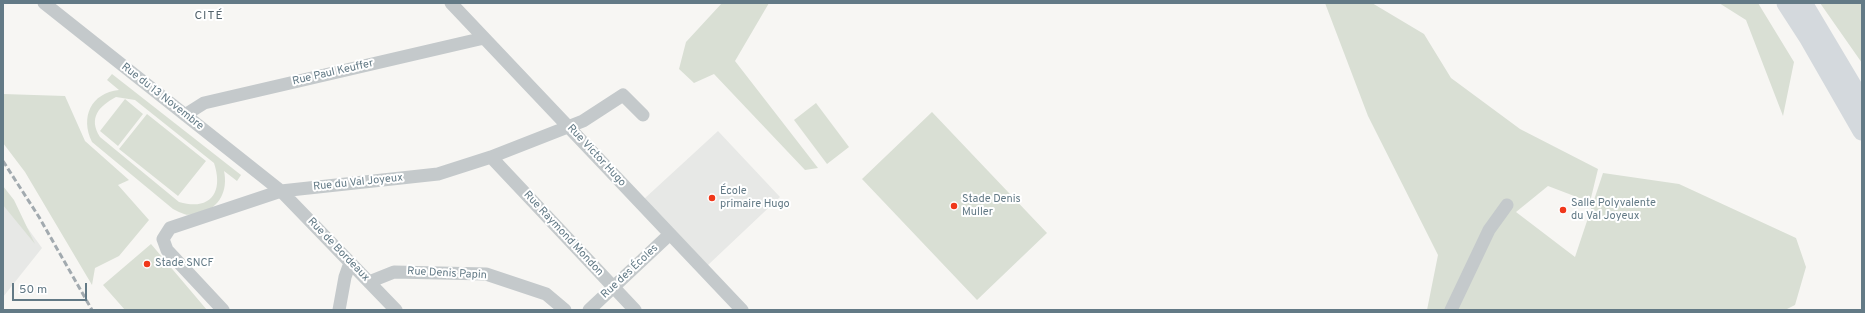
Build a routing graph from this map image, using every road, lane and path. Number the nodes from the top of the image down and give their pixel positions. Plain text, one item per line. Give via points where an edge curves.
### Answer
1 (44, 3) edge
2 (451, 3) edge
3 (1786, 3) edge
4 (1803, 3) edge
5 (484, 38) junction
6 (1862, 102) edge
7 (185, 114) junction
8 (644, 115) dead end
9 (568, 127) junction
10 (1862, 131) edge
11 (491, 157) junction
12 (280, 191) junction
13 (1507, 205) dead end
14 (670, 234) junction
15 (350, 263) junction
16 (369, 282) junction
17 (614, 287) junction
18 (223, 310) edge
19 (339, 310) edge
20 (396, 310) edge
21 (566, 310) edge
22 (589, 310) edge
23 (635, 310) edge
24 (742, 310) edge
25 (1451, 310) edge

1 - 7 street, Rue du 13 Novembre
2 - 5 street, Rue Victor Hugo
3 - 10 highway via 1808,36
4 - 6 highway
5 - 7 street, Rue Paul Keuffer via 204,103
5 - 9 street, Rue Victor Hugo
7 - 12 street, Rue du 13 Novembre
8 - 9 street, Rue du Val Joyeux via 623,95
9 - 11 street, Rue du Val Joyeux
9 - 14 street, Rue Victor Hugo
11 - 12 street, Rue du Val Joyeux via 438,174
11 - 17 street, Rue Raymond Mondon
12 - 15 street, Rue de Bordeaux
12 - 18 street, Rue du Val Joyeux via 170,228 163,239 167,250
13 - 25 street via 1488,230
14 - 17 street, Rue des Écoles
14 - 24 street, Rue Victor Hugo
15 - 16 street, Rue de Bordeaux
15 - 19 street
16 - 20 street, Rue de Bordeaux
16 - 21 street, Rue Denis Papin via 394,272 486,274 546,294
17 - 22 street, Rue des Écoles
17 - 23 street, Rue Raymond Mondon

